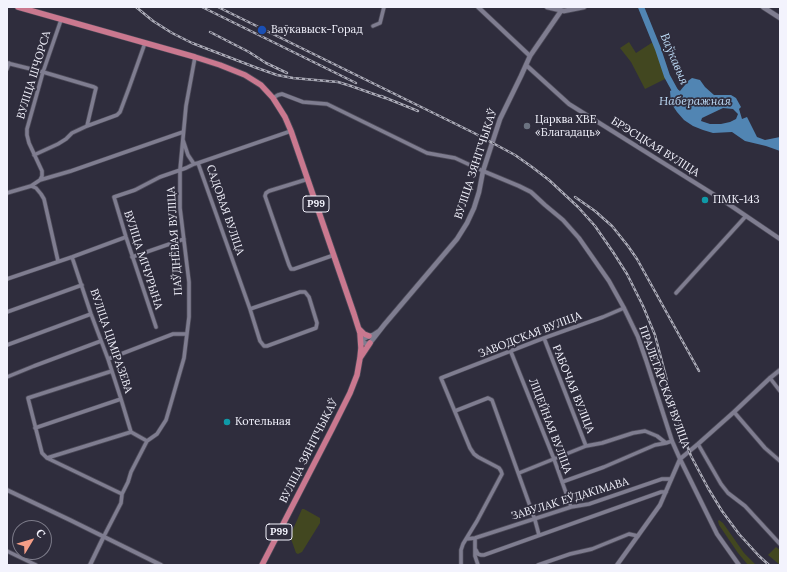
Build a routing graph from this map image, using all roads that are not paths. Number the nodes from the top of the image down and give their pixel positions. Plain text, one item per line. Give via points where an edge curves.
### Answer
1 (18, 7) edge
2 (384, 7) edge
3 (478, 7) edge
4 (547, 7) edge
5 (584, 7) edge
6 (763, 7) edge
7 (561, 11) junction
8 (780, 18) edge
9 (61, 20) junction
10 (373, 26) dead end
11 (144, 43) junction
12 (530, 56) junction
13 (195, 57) junction
14 (8, 63) edge
15 (526, 65) junction
16 (7, 69) edge
17 (43, 72) junction
18 (273, 98) junction
19 (87, 126) junction
20 (291, 131) junction
21 (183, 132) junction
22 (182, 137) junction
23 (34, 155) junction
24 (196, 164) junction
25 (180, 170) junction
26 (483, 171) junction
27 (308, 179) junction
28 (40, 180) junction
29 (31, 186) junction
30 (7, 193) edge
31 (114, 197) joint
32 (746, 216) junction
33 (126, 237) junction
34 (184, 239) junction
35 (780, 239) edge
36 (334, 254) junction
37 (72, 257) junction
38 (132, 257) junction
39 (58, 261) junction
40 (7, 279) edge
41 (82, 285) junction
42 (676, 293) dead end
43 (624, 308) junction
44 (250, 310) junction
45 (7, 312) edge
46 (91, 314) junction
47 (156, 327) dead end
48 (359, 329) junction
49 (380, 331) junction
50 (186, 334) junction
51 (369, 336) junction
52 (544, 338) junction
53 (101, 341) junction
54 (361, 341) junction
55 (370, 344) junction
56 (7, 345) edge
57 (511, 352) junction
58 (360, 358) junction
59 (108, 359) junction
60 (780, 370) edge
61 (112, 371) junction
62 (7, 377) edge
63 (770, 378) junction
64 (780, 391) edge
65 (121, 399) junction
66 (455, 411) junction
67 (734, 412) junction
68 (35, 428) junction
69 (131, 432) junction
70 (147, 441) junction
71 (672, 441) junction
72 (666, 442) junction
73 (698, 444) junction
74 (586, 446) junction
75 (47, 458) junction
76 (554, 459) junction
77 (680, 459) junction
78 (780, 462) edge
79 (518, 473) junction
80 (671, 479) junction
81 (562, 482) junction
82 (7, 490) edge
83 (666, 492) junction
84 (122, 494) junction
85 (571, 507) junction
86 (535, 520) junction
87 (104, 536) junction
88 (539, 536) junction
89 (638, 536) junction
90 (475, 538) junction
91 (466, 539) junction
92 (780, 544) edge
93 (476, 550) junction
94 (7, 551) edge
95 (36, 565) edge
96 (90, 565) edge
97 (161, 565) edge
98 (262, 565) edge
99 (462, 565) edge
100 (478, 565) edge
101 (538, 565) edge
102 (617, 565) edge
103 (739, 565) edge

1 - 9 main road, Р99
2 - 10 street via 380,23
3 - 12 street
4 - 7 main road
5 - 7 main road
6 - 8 main road
7 - 12 main road, ВУЛІЦА ЗЯНІТЧЫКАЎ
9 - 11 main road, Р99
9 - 17 street, ВУЛІЦА ШЧОРСА
11 - 13 main road, Р99
11 - 19 street via 120,112
12 - 15 main road, ВУЛІЦА ЗЯНІТЧЫКАЎ
13 - 18 main road, Р99 via 245,74 261,85
13 - 21 street, ПАЎДНЁВАЯ ВУЛІЦА
14 - 16 street
14 - 17 street
15 - 26 main road, ВУЛІЦА ЗЯНІТЧЫКАЎ via 500,119
15 - 32 street, БРЭСЦКАЯ ВУЛІЦА via 569,104
17 - 19 street via 96,88
17 - 23 street, ВУЛІЦА ШЧОРСА via 27,129
18 - 20 main road, Р99
18 - 26 street via 282,94 303,102 327,104 427,153 455,158
19 - 23 street
20 - 24 street, САДОВАЯ ВУЛІЦА
20 - 27 main road, Р99
21 - 22 street, ПАЎДНЁВАЯ ВУЛІЦА
21 - 28 street
22 - 24 street via 188,155
22 - 25 street, ПАЎДНЁВАЯ ВУЛІЦА
23 - 28 street, ВУЛІЦА ШЧОРСА via 42,171
24 - 25 street
24 - 44 street, САДОВАЯ ВУЛІЦА
25 - 31 street, ПАЎДНЁВАЯ ВУЛІЦА
25 - 34 street, ПАЎДНЁВАЯ ВУЛІЦА via 180,208
26 - 43 street, ПРАЛЕТАРСКАЯ ВУЛІЦА via 531,192 563,220 579,238
26 - 49 main road, ВУЛІЦА ЗЯНІТЧЫКАЎ via 474,208 464,229
27 - 36 main road, Р99
27 - 36 street via 266,193 281,244 291,269
28 - 29 street
29 - 30 street
29 - 39 street via 36,188 44,200
31 - 33 street, ВУЛІЦА МІЧУРЫНА
32 - 35 street, БРЭСЦКАЯ ВУЛІЦА
32 - 42 street
33 - 37 street
33 - 38 street, ВУЛІЦА МІЧУРЫНА
34 - 38 street
34 - 50 street, ПАЎДНЁВАЯ ВУЛІЦА via 189,282 189,317
36 - 48 main road, Р99
37 - 39 street
37 - 41 street, ВУЛІЦА ЦІМІРАЗЕВА
38 - 47 street, ВУЛІЦА МІЧУРЫНА
39 - 40 street
41 - 45 street
41 - 46 street, ВУЛІЦА ЦІМІРАЗЕВА
43 - 52 street, ЗАВОДСКАЯ ВУЛІЦА
43 - 71 street, ПРАЛЕТАРСКАЯ ВУЛІЦА via 638,337
44 - 44 street, САДОВАЯ ВУЛІЦА via 264,346 316,328 317,323 305,292
46 - 53 street, ВУЛІЦА ЦІМІРАЗЕВА
46 - 56 street
48 - 51 main road
48 - 54 main road, ВУЛІЦА ЗЯНІТЧЫКАЎ / Р99
49 - 51 main road
49 - 55 main road, ВУЛІЦА ЗЯНІТЧЫКАЎ
50 - 59 street via 172,334
50 - 70 street, ПАЎДНЁВАЯ ВУЛІЦА via 184,358 166,420 157,434
51 - 54 main road
52 - 57 street, ЗАВОДСКАЯ ВУЛІЦА
52 - 74 street, РАБОЧАЯ ВУЛІЦА
53 - 59 street, ВУЛІЦА ЦІМІРАЗЕВА
53 - 62 street
54 - 55 main road
54 - 58 main road, ВУЛІЦА ЗЯНІТЧЫКАЎ / Р99
55 - 58 main road
57 - 66 street, ЗАВОДСКАЯ ВУЛІЦА via 441,378
57 - 76 street, ЛІЦЕЙНАЯ ВУЛІЦА
58 - 98 main road, ВУЛІЦА ЗЯНІТЧЫКАЎ / Р99 via 350,393
59 - 61 street, ВУЛІЦА ЦІМІРАЗЕВА
60 - 63 street
61 - 65 street, ВУЛІЦА ЦІМІРАЗЕВА
61 - 68 street via 28,398
63 - 64 street
63 - 67 street
65 - 68 street
65 - 69 street, ВУЛІЦА ЦІМІРАЗЕВА
66 - 79 street via 488,398 492,400
66 - 91 street via 474,454 499,468 502,474
67 - 73 street
67 - 78 street
68 - 75 street via 42,453
69 - 70 street
69 - 75 street
70 - 84 street, ПАЎДНЁВАЯ ВУЛІЦА
71 - 72 street
71 - 77 street, ПРАЛЕТАРСКАЯ ВУЛІЦА
72 - 74 street via 645,431
72 - 81 street
73 - 77 street
73 - 92 street via 728,493 745,506
74 - 76 street
75 - 84 street
76 - 79 street
76 - 81 street, ЛІЦЕЙНАЯ ВУЛІЦА
77 - 80 street
77 - 103 street, ПРАЛЕТАРСКАЯ ВУЛІЦА via 717,534
79 - 86 street
80 - 83 street
80 - 85 street, ЗАВУЛАК ЕЎДАКІМАВА via 662,479 589,504
81 - 85 street, ЛІЦЕЙНАЯ ВУЛІЦА
82 - 87 street
83 - 88 street
83 - 89 street
84 - 87 street, ПАЎДНЁВАЯ ВУЛІЦА via 121,503
85 - 86 street, ЗАВУЛАК ЕЎДАКІМАВА
86 - 88 street
86 - 90 street, ЗАВУЛАК ЕЎДАКІМАВА
87 - 96 street
87 - 97 street
88 - 93 street via 484,555 478,554
89 - 101 street via 629,534 592,549
89 - 102 street
90 - 91 street, ЗАВУЛАК ЕЎДАКІМАВА
90 - 93 street
91 - 99 street via 461,550
93 - 100 street
94 - 95 street

